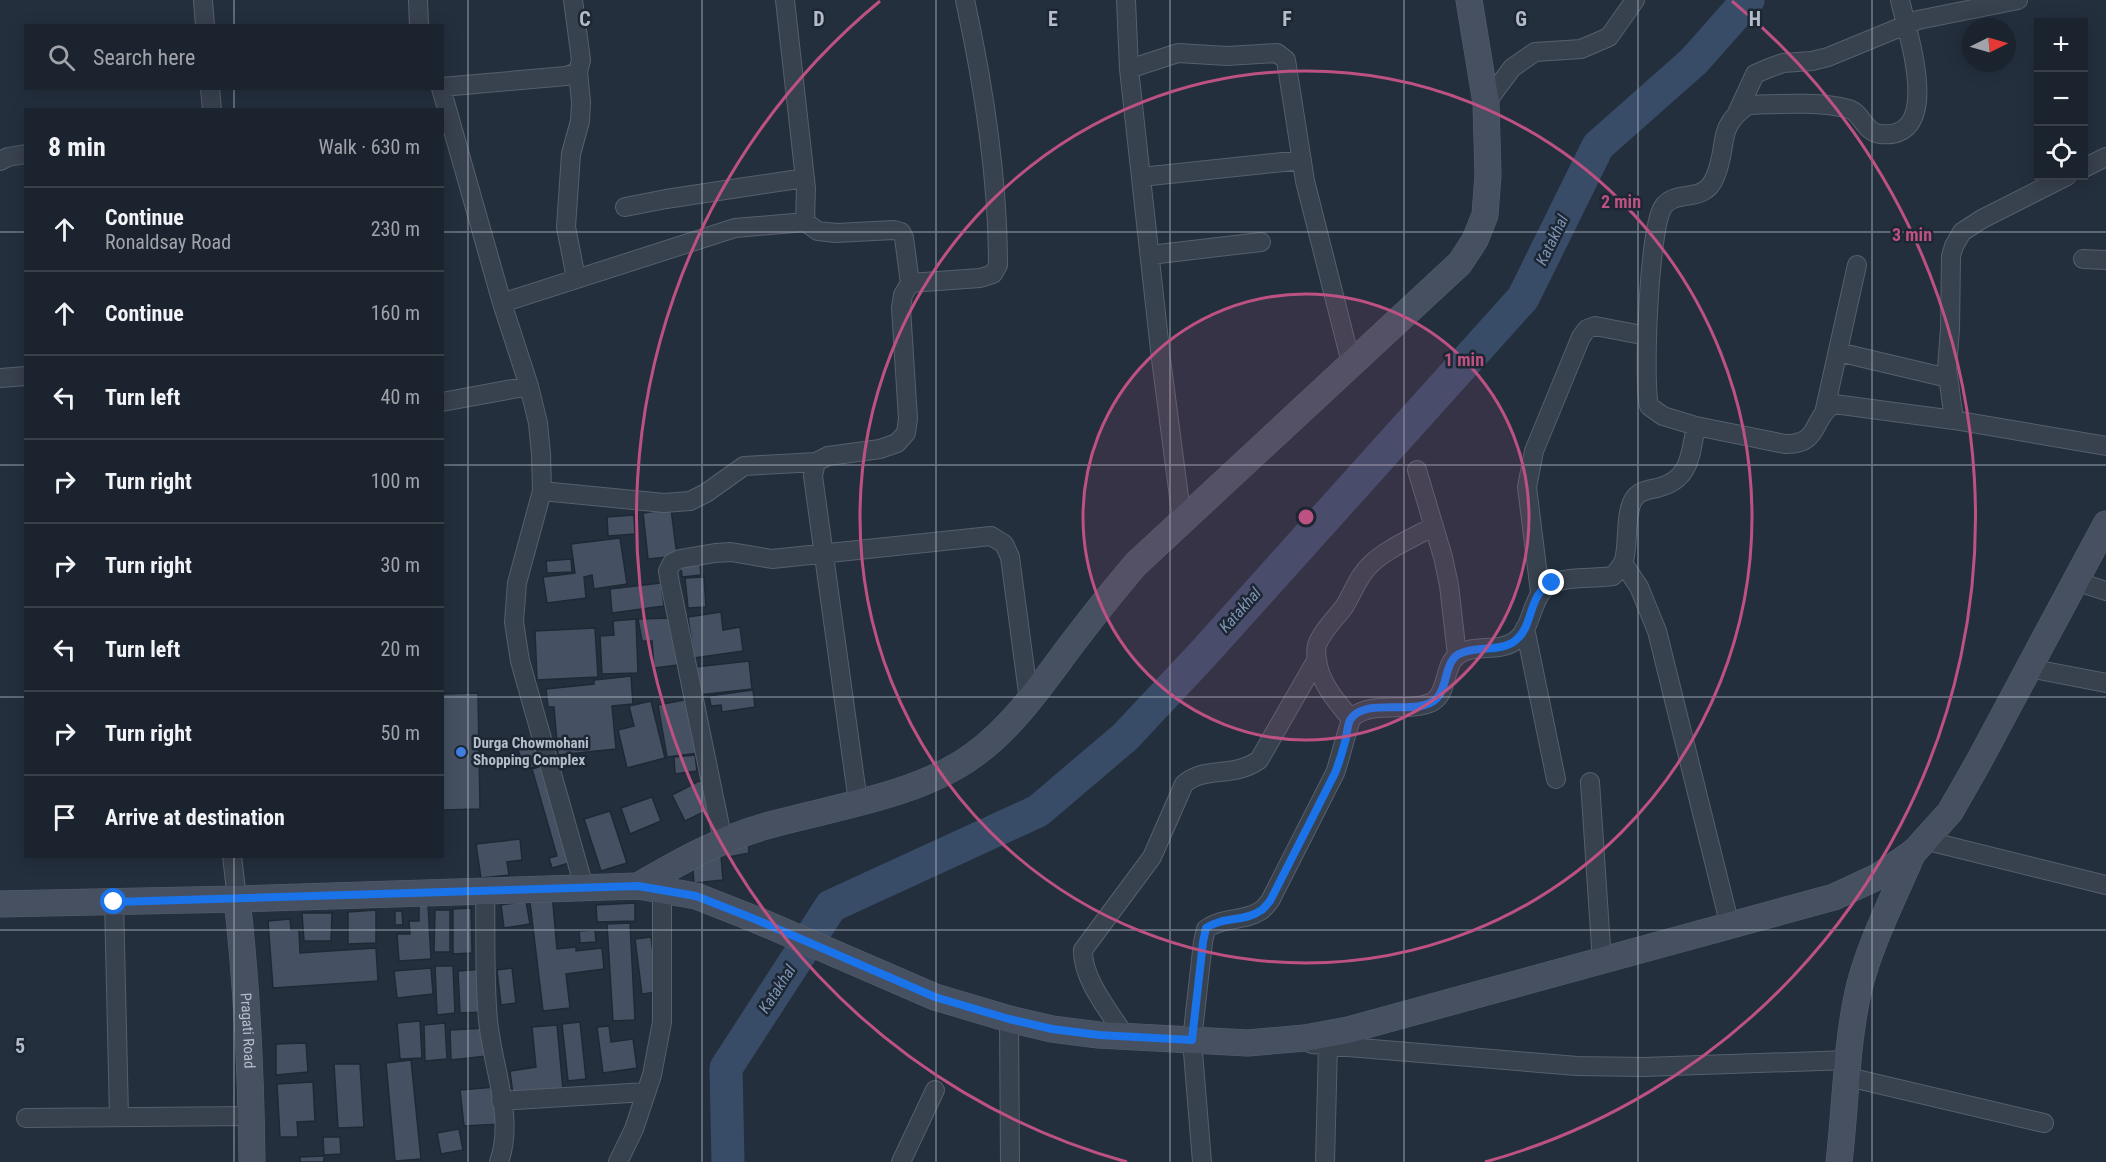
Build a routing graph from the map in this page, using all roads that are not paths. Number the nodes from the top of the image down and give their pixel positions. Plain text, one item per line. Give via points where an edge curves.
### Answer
1 (203, 0) edge
2 (418, 0) edge
3 (573, 0) edge
4 (785, 0) edge
5 (964, 0) edge
6 (1126, 0) edge
7 (1469, 0) edge
8 (1635, 0) edge
9 (1900, 0) edge
10 (2018, 0) edge
11 (205, 24) edge
12 (419, 24) edge
13 (1905, 24) junction
14 (1129, 69) junction
15 (578, 72) junction
16 (444, 88) edge
17 (210, 90) edge
18 (443, 90) edge
19 (1486, 103) junction
20 (212, 108) edge
21 (1737, 113) junction
22 (24, 154) edge
23 (2106, 157) edge
24 (1302, 160) junction
25 (0, 161) edge
26 (2088, 166) edge
27 (1141, 177) junction
28 (805, 178) junction
29 (2059, 180) edge
30 (625, 207) dead end
31 (805, 222) junction
32 (1261, 242) dead end
33 (1150, 255) junction
34 (2083, 259) dead end
35 (2106, 260) edge
36 (1857, 265) dead end
37 (576, 278) junction
38 (910, 284) junction
39 (502, 303) junction
40 (1647, 336) junction
41 (1838, 352) junction
42 (1351, 363) junction
43 (24, 376) edge
44 (0, 378) edge
45 (1948, 378) junction
46 (529, 386) junction
47 (444, 402) edge
48 (1825, 409) junction
49 (1953, 420) junction
50 (1696, 426) junction
51 (2106, 446) edge
52 (816, 462) junction
53 (1417, 470) dead end
54 (542, 491) junction
55 (1182, 520) junction
56 (2106, 524) edge
57 (1434, 526) junction
58 (823, 552) junction
59 (1623, 563) junction
60 (2075, 581) junction
61 (2106, 591) edge
62 (1540, 592) junction
63 (1525, 628) junction
64 (1457, 655) junction
65 (1317, 659) junction
66 (2029, 668) junction
67 (2106, 683) edge
68 (1029, 700) junction
69 (1351, 719) junction
70 (1556, 779) dead end
71 (1590, 782) dead end
72 (858, 802) junction
73 (723, 841) junction
74 (1919, 846) junction
75 (232, 858) edge
76 (2106, 885) edge
77 (584, 887) junction
78 (650, 888) junction
79 (485, 890) junction
80 (237, 899) junction
81 (114, 902) junction
82 (0, 903) edge
83 (1730, 926) junction
84 (1602, 962) junction
85 (1009, 1019) junction
86 (1125, 1036) junction
87 (1192, 1040) junction
88 (1276, 1040) junction
89 (1328, 1045) junction
90 (1849, 1068) junction
91 (935, 1090) dead end
92 (646, 1092) junction
93 (501, 1101) junction
94 (251, 1116) junction
95 (119, 1117) junction
96 (26, 1118) dead end
97 (2044, 1124) dead end
98 (252, 1162) edge
99 (499, 1162) edge
100 (618, 1162) edge
101 (901, 1162) edge
102 (1010, 1162) edge
103 (1202, 1162) edge
104 (1325, 1162) edge
105 (1839, 1162) edge

1 - 11 street
2 - 12 street
3 - 15 street via 581,60
4 - 28 street
5 - 38 street via 978,60 993,165 998,265 993,274 980,278
6 - 14 street
7 - 19 street
8 - 19 street via 1609,37 1581,49 1535,52 1512,68
9 - 13 street
10 - 13 street
13 - 21 street via 1828,57 1784,63 1755,74
13 - 21 street via 1916,78 1917,107 1910,125 1898,132 1871,132 1852,110 1834,106 1748,105
14 - 24 street via 1178,53 1277,53 1286,60
14 - 27 street
15 - 16 street
15 - 37 street via 580,121 571,154 566,227
17 - 20 street
18 - 39 street
19 - 42 street via 1485,215 1475,240 1460,263
21 - 40 street via 1727,125 1715,178 1706,191 1674,198 1663,206 1655,242
22 - 25 street
23 - 26 street
24 - 27 street
24 - 42 street
27 - 33 street
28 - 30 street
28 - 31 street
29 - 45 street via 1982,219 1959,237 1951,256
31 - 37 street via 735,228
31 - 38 street via 818,231 836,233 901,232
32 - 33 street
33 - 55 street
34 - 35 street
36 - 41 street
37 - 39 street
38 - 52 street via 901,308 906,434 897,443 880,449 828,456
39 - 46 street
40 - 50 street via 1649,406 1663,417
40 - 62 street via 1595,326 1581,337 1530,469 1528,505
41 - 45 street
41 - 48 street
42 - 55 street
43 - 44 street
45 - 49 street
46 - 47 street
46 - 54 street via 542,454
48 - 49 street via 1844,404
48 - 50 street via 1812,435 1798,445
49 - 51 street
50 - 59 street via 1689,462 1681,477 1670,485 1646,490 1636,496 1630,507
52 - 54 street via 744,466 690,501 664,503
52 - 58 street via 813,476
53 - 57 street
54 - 77 street via 517,583 514,622 520,661
55 - 68 street via 1100,606
56 - 60 street
57 - 64 street via 1449,585
57 - 65 street via 1382,555 1361,575 1317,645
58 - 68 street via 991,536 1004,544 1010,557
58 - 72 street
58 - 73 street via 772,559 715,553 672,562 668,571
59 - 62 street via 1613,576 1566,579
59 - 83 street via 1639,587 1658,631
60 - 61 street
60 - 66 street
62 - 63 street
63 - 64 street via 1516,641 1501,647
63 - 70 street
64 - 69 street via 1436,699 1424,705 1364,710
65 - 69 street via 1320,674
65 - 86 street via 1259,760 1248,768 1192,777 1184,784 1152,857 1083,950 1087,976
66 - 67 street
66 - 74 street via 1950,812
68 - 72 street via 975,754 940,776
69 - 87 street via 1335,773 1270,901 1260,912 1216,921 1206,928
71 - 84 street
72 - 73 street
73 - 78 street via 688,856
74 - 76 street
74 - 83 street via 1879,876 1834,897
74 - 90 street via 1861,983
75 - 80 street
77 - 78 street
77 - 79 street
78 - 85 street via 696,896 935,997
78 - 92 street via 662,1022
79 - 80 street
79 - 93 street via 488,1018
80 - 81 street
80 - 94 street, Pragati Road via 246,978
81 - 82 street
81 - 95 street
83 - 84 street
84 - 88 street via 1348,1030
85 - 86 street via 1052,1029
85 - 102 street
86 - 87 street
87 - 88 street
87 - 103 street
88 - 89 street
89 - 90 street via 1577,1066
89 - 104 street
90 - 97 street
90 - 105 street
91 - 101 street
92 - 93 street
92 - 100 street
93 - 99 street via 504,1120
94 - 95 street
94 - 98 street, Pragati Road
95 - 96 street

